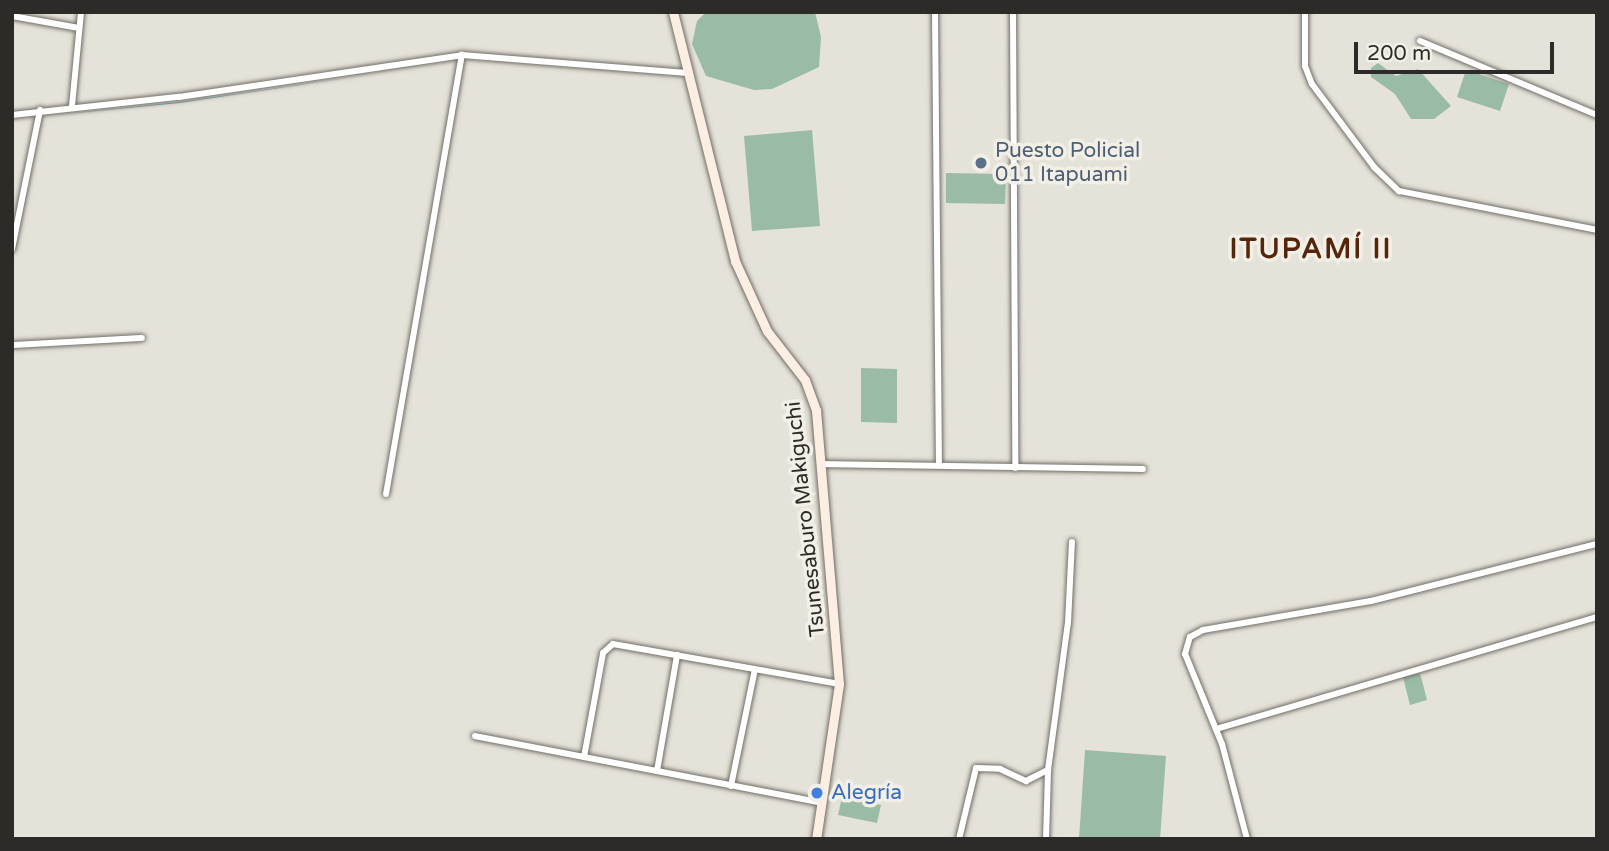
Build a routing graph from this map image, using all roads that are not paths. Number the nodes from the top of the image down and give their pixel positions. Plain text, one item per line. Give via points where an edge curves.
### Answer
1 (81, 12) edge
2 (673, 12) edge
3 (935, 12) edge
4 (1013, 12) edge
5 (1305, 12) edge
6 (12, 16) edge
7 (79, 29) junction
8 (1420, 41) dead end
9 (462, 55) junction
10 (687, 73) junction
11 (72, 106) junction
12 (40, 110) junction
13 (12, 115) edge
14 (1597, 115) edge
15 (1597, 230) edge
16 (12, 249) edge
17 (142, 338) dead end
18 (12, 345) edge
19 (820, 464) junction
20 (939, 466) junction
21 (1015, 468) junction
22 (1143, 469) dead end
23 (386, 494) dead end
24 (1072, 542) dead end
25 (1597, 544) edge
26 (1597, 617) edge
27 (677, 655) junction
28 (755, 669) junction
29 (839, 684) junction
30 (1216, 729) junction
31 (475, 736) dead end
32 (584, 757) junction
33 (1048, 770) junction
34 (657, 771) junction
35 (731, 786) junction
36 (822, 803) junction
37 (961, 838) edge
38 (816, 839) edge
39 (1046, 839) edge
40 (1247, 839) edge

1 - 7 street
2 - 10 street, Tsunesaburo Makiguchi
3 - 20 street
4 - 21 street
5 - 15 street via 1305,66 1312,84 1374,167 1399,191
6 - 7 street
7 - 11 street
8 - 14 street
9 - 10 street
9 - 11 street via 179,97
9 - 23 street
10 - 19 street, Tsunesaburo Makiguchi via 736,261 767,331 812,394
11 - 12 street
12 - 13 street
12 - 16 street
17 - 18 street
19 - 20 street
19 - 29 street, Tsunesaburo Makiguchi
20 - 21 street
21 - 22 street
24 - 33 street via 1068,623
25 - 30 street via 1317,613 1198,631 1185,642 1185,653
26 - 30 street
27 - 28 street
27 - 32 street via 618,644 607,647
27 - 34 street
28 - 29 street
28 - 35 street
29 - 36 street, Tsunesaburo Makiguchi
30 - 40 street
31 - 32 street
32 - 34 street
33 - 37 street via 1026,781 1000,769 976,768
33 - 39 street
34 - 35 street
35 - 36 street
36 - 38 street, Tsunesaburo Makiguchi

